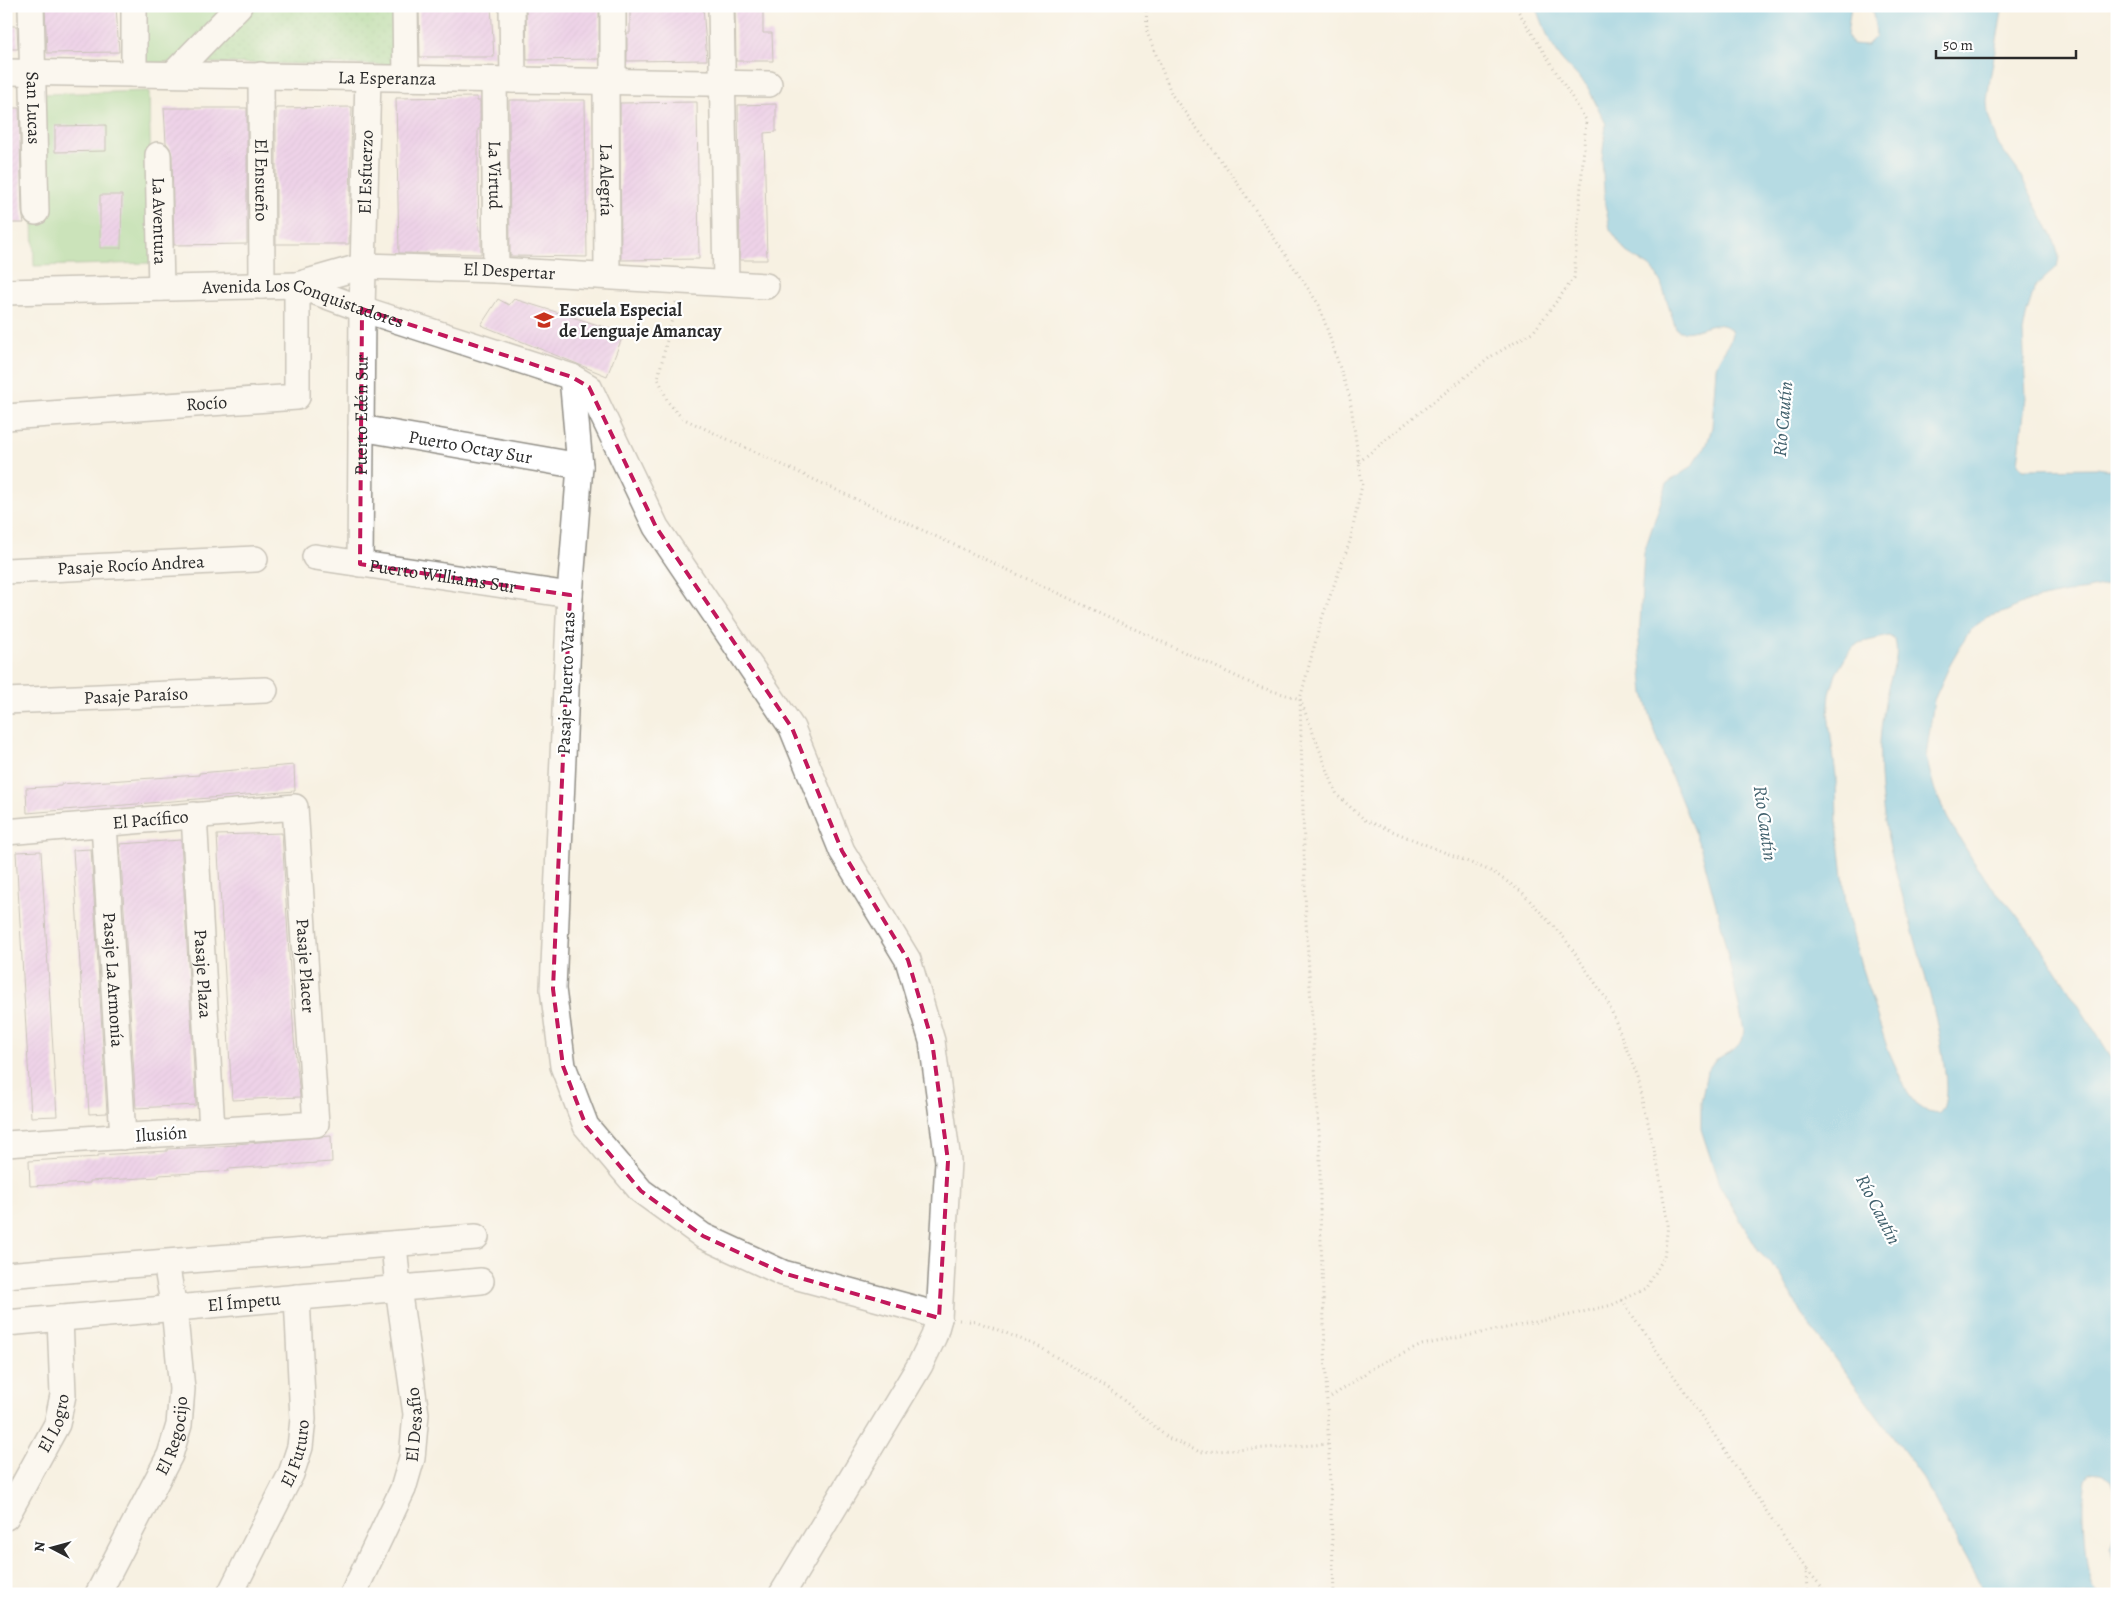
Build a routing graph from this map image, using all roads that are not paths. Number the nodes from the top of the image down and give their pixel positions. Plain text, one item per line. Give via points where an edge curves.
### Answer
1 (31, 6) edge
2 (134, 6) edge
3 (239, 6) edge
4 (405, 6) edge
5 (512, 6) edge
6 (613, 6) edge
7 (722, 6) edge
8 (6, 72) edge
9 (32, 72) junction
10 (134, 74) junction
11 (173, 74) junction
12 (261, 75) junction
13 (368, 78) junction
14 (406, 78) junction
15 (503, 80) junction
16 (609, 82) junction
17 (721, 83) junction
18 (769, 84) dead end
19 (158, 155) dead end
20 (36, 212) dead end
21 (363, 266) junction
22 (496, 270) junction
23 (607, 276) junction
24 (726, 283) junction
25 (296, 285) junction
26 (262, 286) junction
27 (766, 286) dead end
28 (161, 288) junction
29 (6, 292) edge
30 (362, 309) junction
31 (581, 382) junction
32 (6, 417) edge
33 (360, 428) junction
34 (580, 466) junction
35 (314, 558) dead end
36 (255, 559) dead end
37 (360, 564) junction
38 (6, 571) edge
39 (570, 595) junction
40 (265, 690) dead end
41 (6, 700) edge
42 (296, 807) joint
43 (194, 815) junction
44 (104, 824) junction
45 (6, 832) edge
46 (316, 1124) joint
47 (212, 1130) junction
48 (123, 1137) junction
49 (6, 1144) edge
50 (476, 1237) dead end
51 (394, 1244) junction
52 (166, 1263) junction
53 (6, 1276) edge
54 (481, 1281) dead end
55 (398, 1288) junction
56 (297, 1297) junction
57 (174, 1308) junction
58 (7, 1318) edge
59 (60, 1318) junction
60 (939, 1318) junction
61 (6, 1517) edge
62 (98, 1594) edge
63 (230, 1594) edge
64 (353, 1594) edge
65 (782, 1594) edge

1 - 9 street, San Lucas
2 - 10 street
3 - 11 street
4 - 14 street
5 - 15 street, La Virtud
6 - 16 street, La Alegría
7 - 17 street
8 - 9 street, La Esperanza
9 - 10 street, La Esperanza
9 - 20 street, San Lucas
10 - 11 street, La Esperanza
11 - 12 street, La Esperanza
12 - 13 street, La Esperanza
12 - 26 street, El Ensueño
13 - 14 street, La Esperanza
13 - 21 street, El Esfuerzo
14 - 15 street, La Esperanza
15 - 16 street, La Esperanza
15 - 22 street, La Virtud
16 - 17 street, La Esperanza
16 - 23 street, La Alegría
17 - 18 street, La Esperanza
17 - 24 street
19 - 28 street, La Aventura
21 - 22 street, El Despertar
21 - 25 street, El Despertar
21 - 30 street, Puerto Edén Sur
22 - 23 street, El Despertar
23 - 24 street, El Despertar
24 - 27 street, El Despertar
25 - 26 street, Avenida Los Conquistadores
25 - 30 street, Avenida Los Conquistadores
25 - 32 street, Rocío via 297,396
26 - 28 street, Avenida Los Conquistadores
28 - 29 street, Avenida Los Conquistadores
30 - 31 street, Avenida Los Conquistadores
30 - 33 street, Puerto Edén Sur
31 - 34 street, Pasaje Puerto Varas
31 - 60 street via 656,527 792,728 842,851 908,960 932,1041 948,1160
33 - 34 street, Puerto Octay Sur
33 - 37 street, Puerto Edén Sur
34 - 39 street, Pasaje Puerto Varas
35 - 37 street, Puerto Williams Sur
36 - 38 street, Pasaje Rocío Andrea
37 - 39 street, Puerto Williams Sur
39 - 60 street, Pasaje Puerto Varas via 553,989 563,1066 586,1126 641,1191 703,1236 783,1274 920,1310
40 - 41 street, Pasaje Paraíso
42 - 43 street, El Pacífico
42 - 46 street, Pasaje Placer
43 - 44 street, El Pacífico
43 - 47 street, Pasaje Plaza
44 - 45 street, El Pacífico
44 - 48 street, Pasaje La Armonía
46 - 47 street, Ilusión
47 - 48 street, Ilusión
48 - 49 street, Ilusión
50 - 51 street
51 - 52 street
51 - 55 street, El Desafío
52 - 53 street
52 - 57 street, El Regocijo
54 - 55 street, El Ímpetu
55 - 56 street, El Ímpetu
55 - 64 street, El Desafío via 416,1414 412,1458 403,1489
56 - 57 street, El Ímpetu
56 - 63 street, El Futuro via 303,1419 300,1447 291,1474
57 - 59 street, El Ímpetu
57 - 62 street, El Regocijo via 182,1389 180,1425 170,1455
58 - 59 street, El Ímpetu
59 - 61 street, El Logro via 64,1395 57,1424
60 - 65 street via 920,1365

